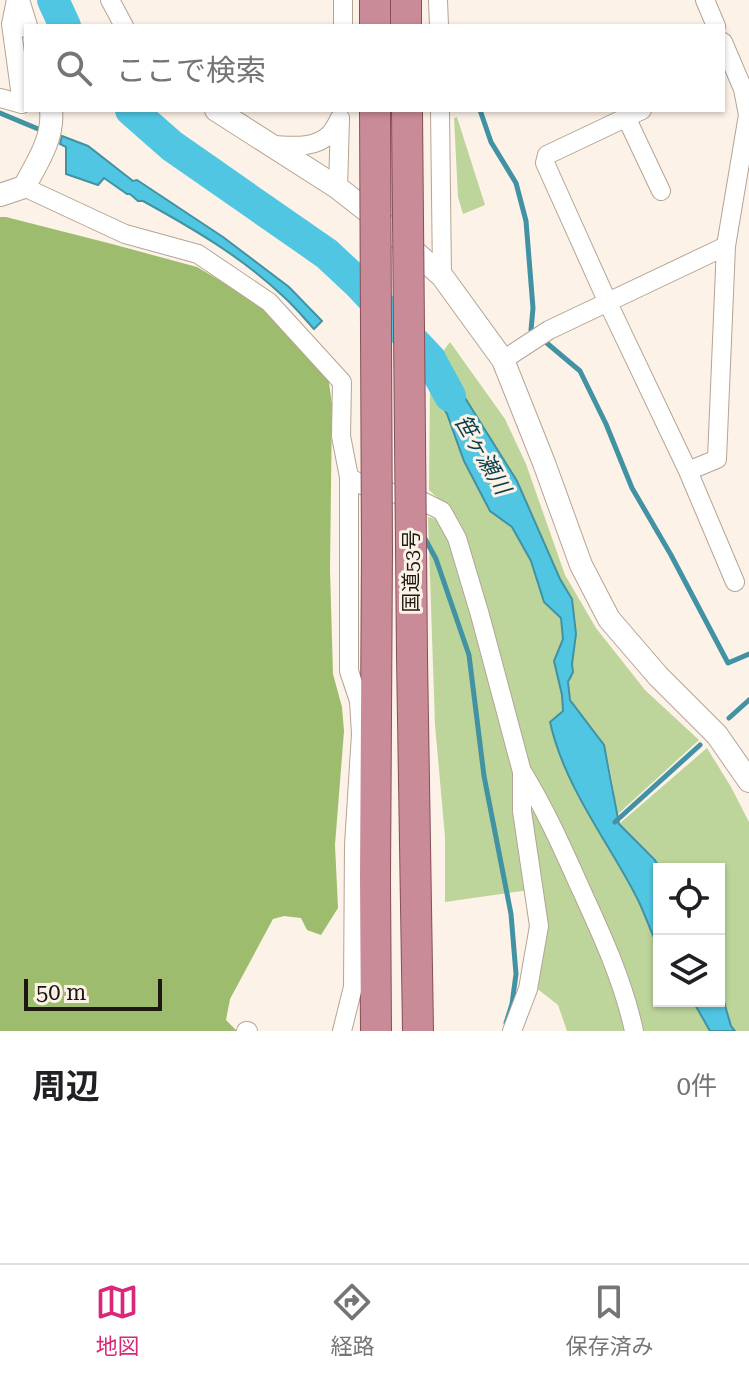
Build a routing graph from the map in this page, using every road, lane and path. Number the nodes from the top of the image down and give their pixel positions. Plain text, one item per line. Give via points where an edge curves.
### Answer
1 (17, 0) edge
2 (110, 0) edge
3 (343, 0) edge
4 (375, 0) edge
5 (406, 0) edge
6 (438, 0) edge
7 (705, 0) edge
8 (25, 24) edge
9 (123, 24) edge
10 (343, 24) edge
11 (375, 24) edge
12 (406, 24) edge
13 (439, 24) edge
14 (715, 24) edge
15 (728, 69) edge
16 (0, 98) edge
17 (219, 112) edge
18 (375, 112) edge
19 (407, 112) edge
20 (440, 112) edge
21 (340, 114) edge
22 (634, 114) edge
23 (50, 125) edge
24 (273, 145) junction
25 (24, 187) junction
26 (338, 188) junction
27 (661, 191) dead end
28 (0, 195) edge
29 (726, 246) junction
30 (442, 276) junction
31 (608, 303) junction
32 (503, 360) junction
33 (688, 471) junction
34 (349, 477) junction
35 (735, 582) dead end
36 (522, 772) junction
37 (749, 781) edge
38 (342, 1031) edge
39 (376, 1031) edge
40 (418, 1031) edge
41 (512, 1031) edge
42 (634, 1031) edge

1 - 8 street
1 - 16 street via 11,24 22,104
2 - 9 street
3 - 10 street
4 - 11 highway
5 - 12 highway
6 - 13 street
7 - 14 street
15 - 29 street via 743,89 748,115
17 - 24 street
18 - 39 highway, 国道53号, bridge
19 - 40 highway, 国道53号, bridge
20 - 30 street
21 - 24 street via 330,134 318,142
21 - 26 street
22 - 27 street
22 - 31 street via 547,155 545,163
23 - 25 street
24 - 26 street
25 - 28 street
25 - 34 street via 125,234 198,254 269,302 342,382 341,436
26 - 30 street
29 - 31 street
29 - 33 street via 717,459
30 - 32 street
31 - 32 street via 549,330
31 - 33 street
32 - 37 street via 581,565 609,619 717,735
33 - 35 street
34 - 36 street via 442,511 461,551
34 - 38 street via 349,671 359,701 361,734 353,987
36 - 41 street via 522,811 539,926 528,989
36 - 42 street via 610,953

